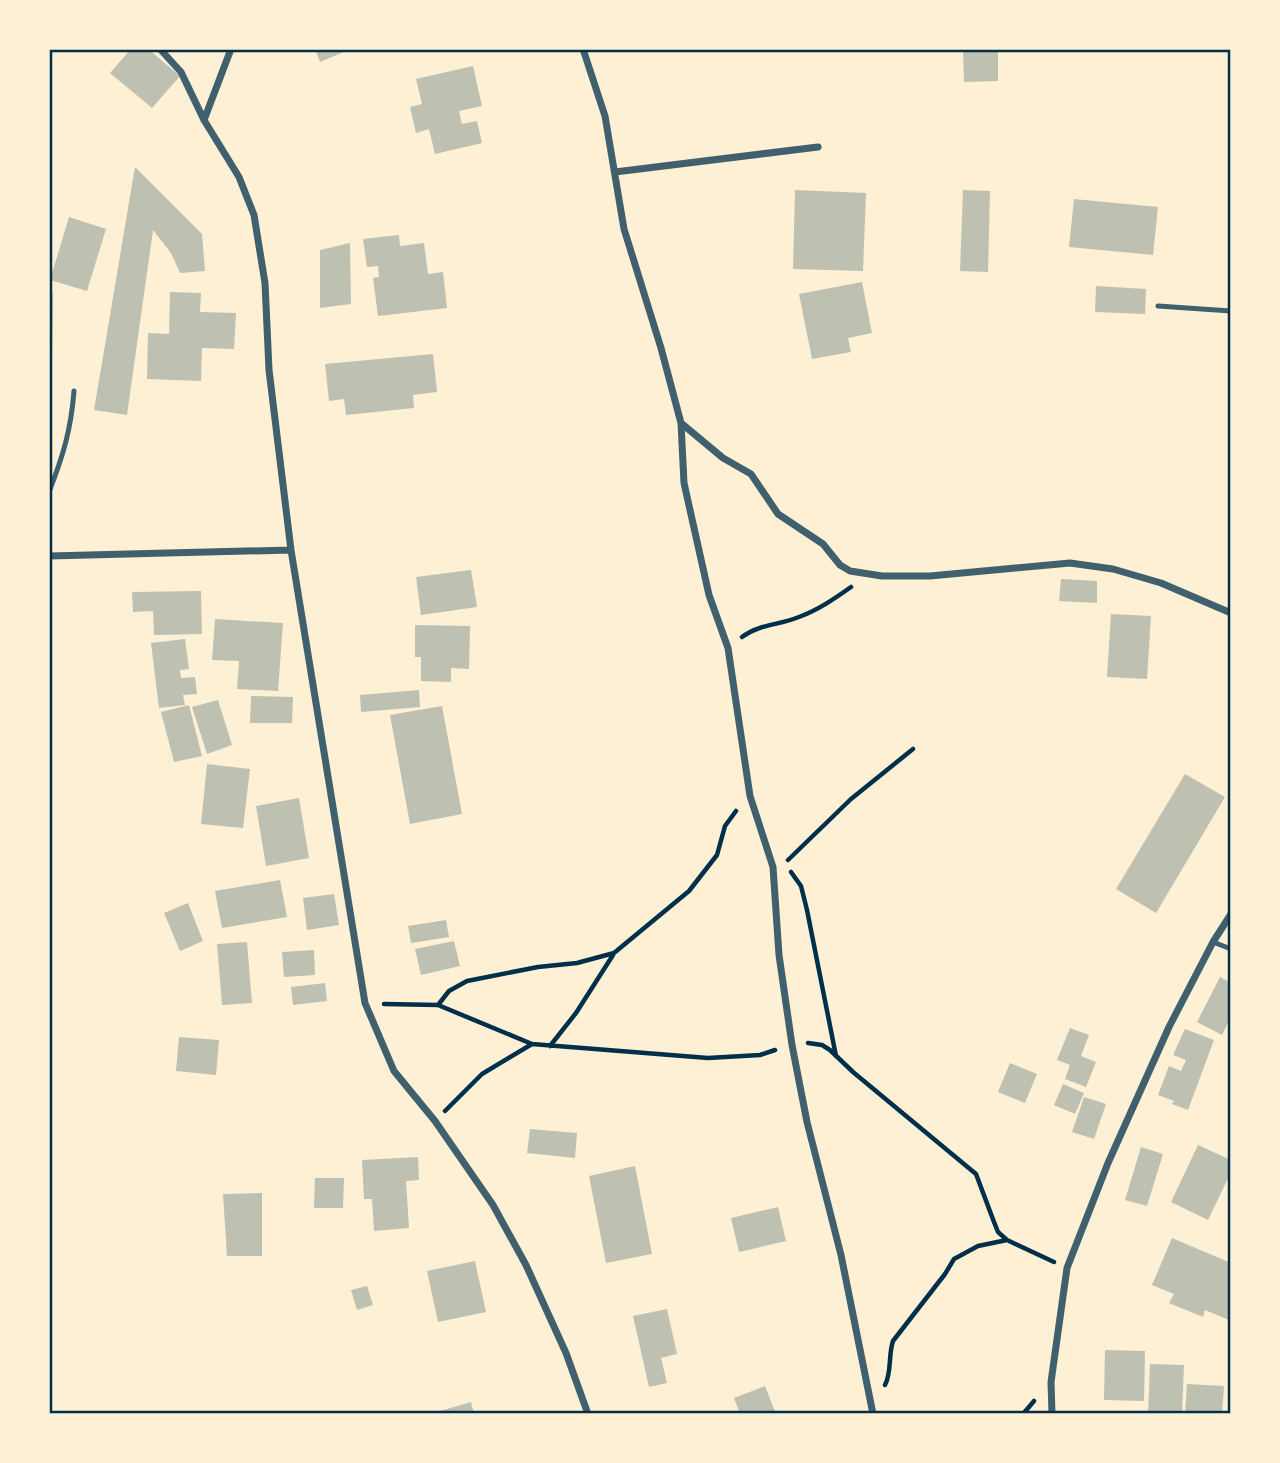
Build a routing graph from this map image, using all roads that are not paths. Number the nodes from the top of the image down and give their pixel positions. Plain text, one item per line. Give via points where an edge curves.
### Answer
1 (160, 49) edge
2 (232, 49) edge
3 (583, 49) edge
4 (204, 120) junction
5 (818, 147) dead end
6 (615, 172) junction
7 (1158, 306) dead end
8 (1231, 311) edge
9 (74, 391) dead end
10 (681, 423) junction
11 (49, 492) edge
12 (291, 550) junction
13 (49, 556) edge
14 (1231, 613) edge
15 (1231, 914) edge
16 (1213, 942) junction
17 (1231, 949) edge
18 (872, 1410) edge
19 (588, 1414) edge
20 (1052, 1414) edge

1 - 4 street via 181,72
2 - 4 street
3 - 6 street via 605,116
4 - 12 street via 239,177 254,215
5 - 6 street
6 - 10 street via 624,229
7 - 8 lane
9 - 11 lane via 71,426
10 - 14 street via 723,458 751,474 778,514 823,544 850,571 930,576 1070,563 1114,569 1161,583
10 - 18 street via 684,483 709,595 727,648 751,796 774,867 779,955 792,1045
12 - 13 street
12 - 19 street via 365,1003 394,1071 493,1206 526,1265
15 - 16 street
16 - 17 lane
16 - 20 street via 1108,1163 1067,1268 1051,1382

